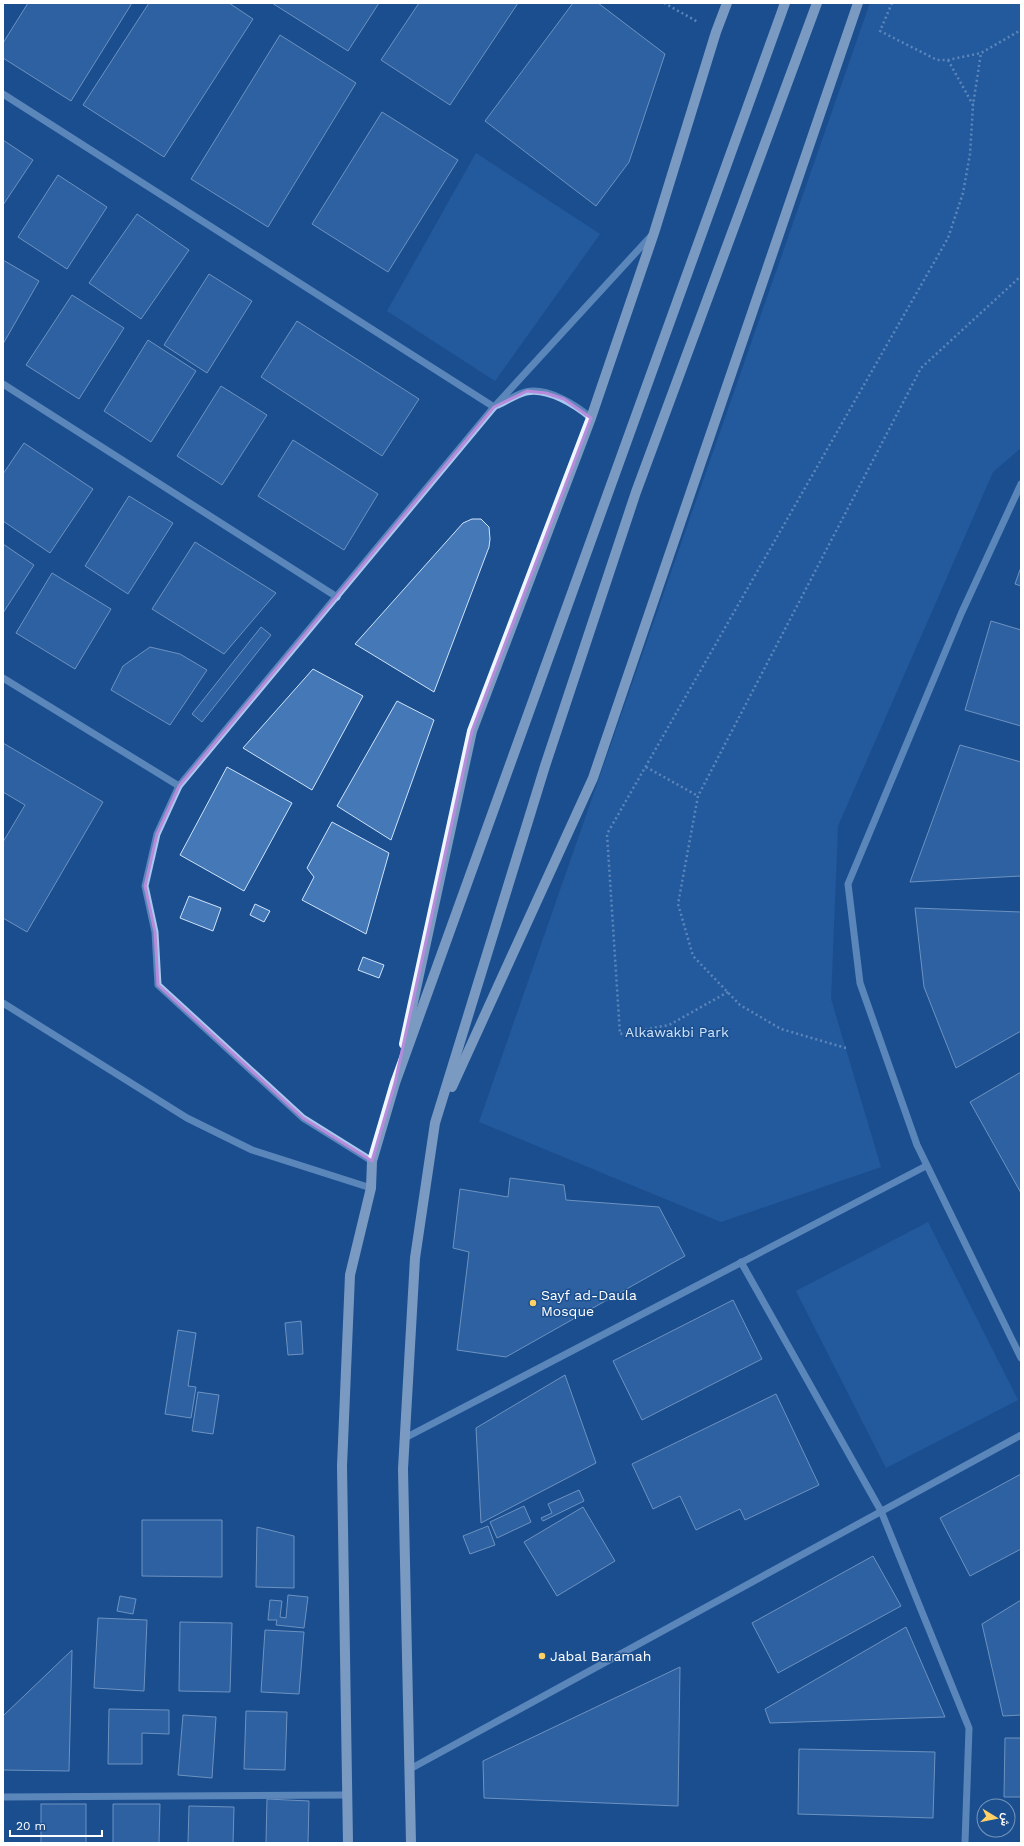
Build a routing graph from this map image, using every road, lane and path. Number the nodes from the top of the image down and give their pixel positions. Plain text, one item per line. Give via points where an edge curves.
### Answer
1 (664, 3) edge
2 (727, 3) edge
3 (785, 3) edge
4 (817, 3) edge
5 (858, 3) edge
6 (892, 3) edge
7 (1021, 30) edge
8 (716, 32) junction
9 (981, 53) junction
10 (948, 60) junction
11 (3, 94) edge
12 (972, 105) junction
13 (654, 233) junction
14 (1021, 276) edge
15 (3, 384) edge
16 (494, 407) junction
17 (591, 418) junction
18 (1021, 484) edge
19 (337, 597) junction
20 (3, 678) edge
21 (645, 766) junction
22 (179, 786) junction
23 (698, 796) junction
24 (728, 992) junction
25 (3, 1003) edge
26 (846, 1048) dead end
27 (395, 1083) junction
28 (435, 1123) junction
29 (372, 1161) junction
30 (926, 1166) junction
31 (371, 1188) junction
32 (741, 1262) junction
33 (1021, 1358) edge
34 (1021, 1435) edge
35 (405, 1438) junction
36 (881, 1511) junction
37 (410, 1769) junction
38 (347, 1795) junction
39 (3, 1798) edge
40 (348, 1843) edge
41 (411, 1843) edge
42 (965, 1843) edge

1 - 8 path
2 - 8 main road
3 - 27 main road
4 - 28 main road via 636,492 545,766
5 - 28 main road via 593,778
6 - 10 path via 880,31 937,60
7 - 9 path
8 - 13 main road
9 - 10 path
9 - 12 path
10 - 12 path
11 - 16 street
12 - 21 path via 970,154 963,193 948,238
13 - 16 street
13 - 17 main road
14 - 23 path via 921,368
15 - 19 street
16 - 17 street via 527,391 546,393 564,399
16 - 19 street
17 - 27 main road via 472,731
18 - 30 street via 961,614 848,884 860,983
19 - 22 street
20 - 22 street
21 - 23 path
21 - 24 path via 607,834 620,1034 669,1025
22 - 29 street via 157,834 145,886 154,932 158,985 302,1118
23 - 24 path via 678,904 693,956
24 - 26 path via 740,1005 781,1029
25 - 31 street via 188,1118 252,1150
27 - 29 main road
28 - 35 main road via 415,1258
29 - 31 main road
30 - 32 street
30 - 33 street
31 - 38 main road via 350,1275 343,1450
32 - 35 street
32 - 36 street
34 - 36 street
35 - 37 main road via 403,1469
36 - 37 street
36 - 42 street via 969,1728
37 - 41 main road
38 - 39 street
38 - 40 main road

